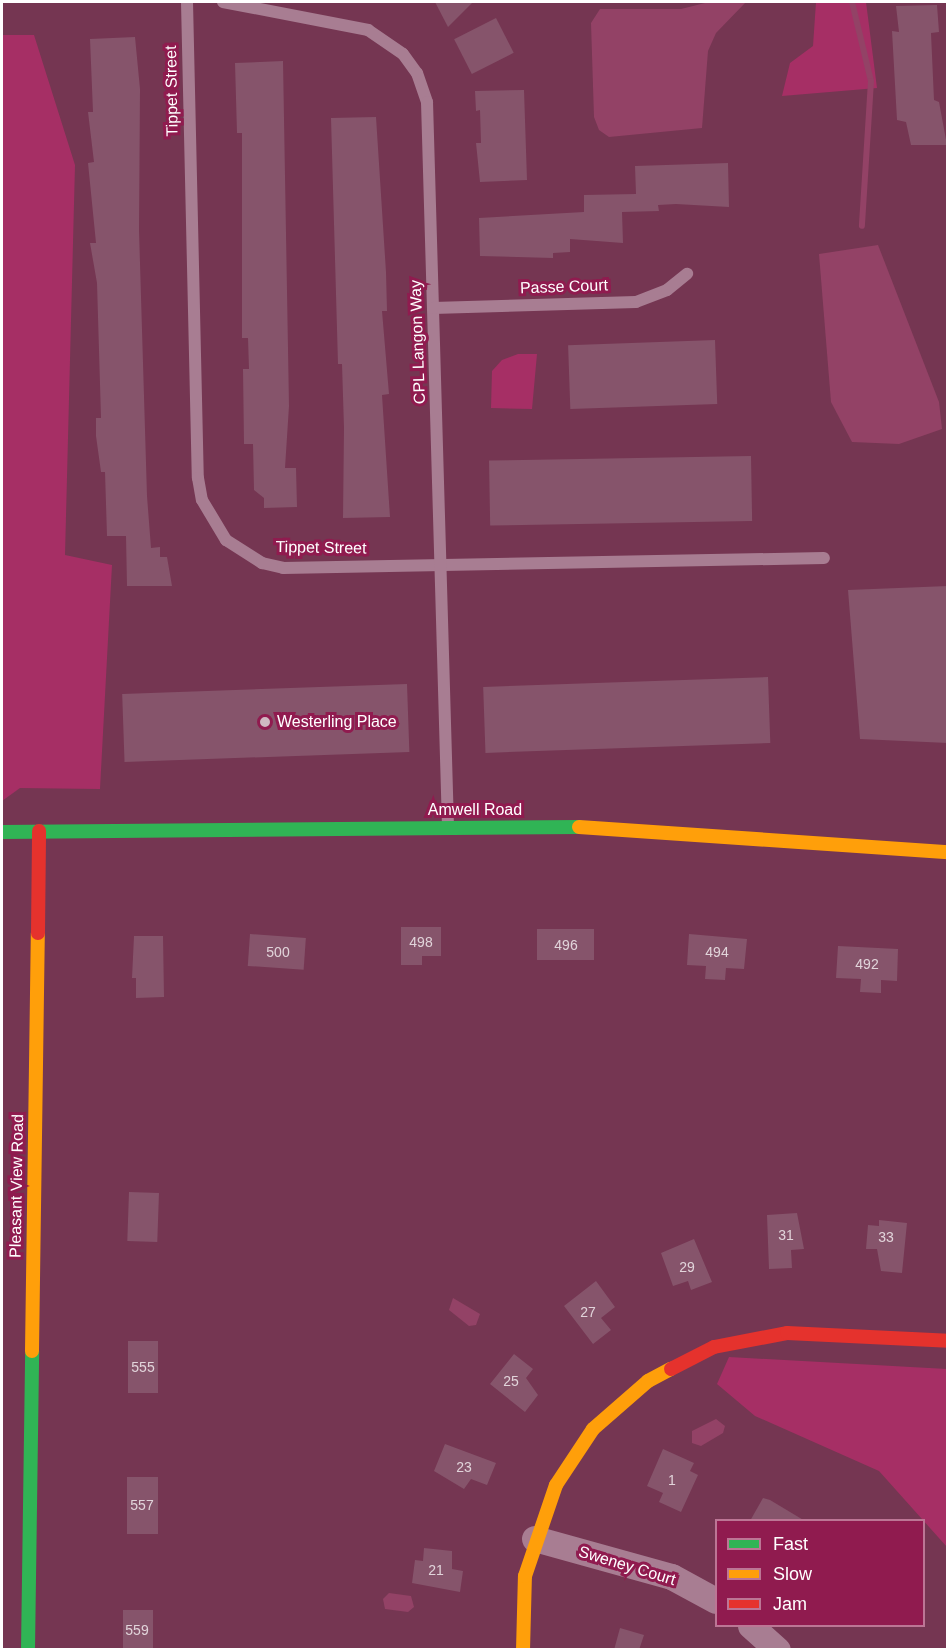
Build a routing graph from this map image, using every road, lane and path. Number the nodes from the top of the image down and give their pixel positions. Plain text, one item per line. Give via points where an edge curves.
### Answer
1 (187, 2) edge
2 (223, 2) edge
3 (687, 274) dead end
4 (433, 308) junction
5 (824, 558) dead end
6 (440, 565) junction
7 (448, 827) junction
8 (39, 831) junction
9 (2, 832) edge
10 (948, 852) edge
11 (948, 1341) edge
12 (535, 1539) junction
13 (715, 1599) edge
14 (752, 1627) edge
15 (28, 1650) edge
16 (523, 1650) edge
17 (778, 1650) edge

1 - 6 lane, Tippet Street via 197,466 202,500 226,540 262,563 283,568
2 - 4 lane, CPL Langon Way via 368,30 390,42 417,73 428,102
3 - 4 lane, Passe Court via 667,290 636,302
4 - 6 lane, CPL Langon Way
5 - 6 lane, Tippet Street
6 - 7 lane, CPL Langon Way
7 - 8 street, Amwell Road
7 - 10 street, Amwell Road via 650,829
8 - 9 street, Amwell Road
8 - 15 street, Pleasant View Road
11 - 12 street via 787,1333 714,1347 683,1361 640,1387 593,1429 556,1485
12 - 13 street, Sweney Court via 672,1577
12 - 16 street via 525,1576
14 - 17 street

